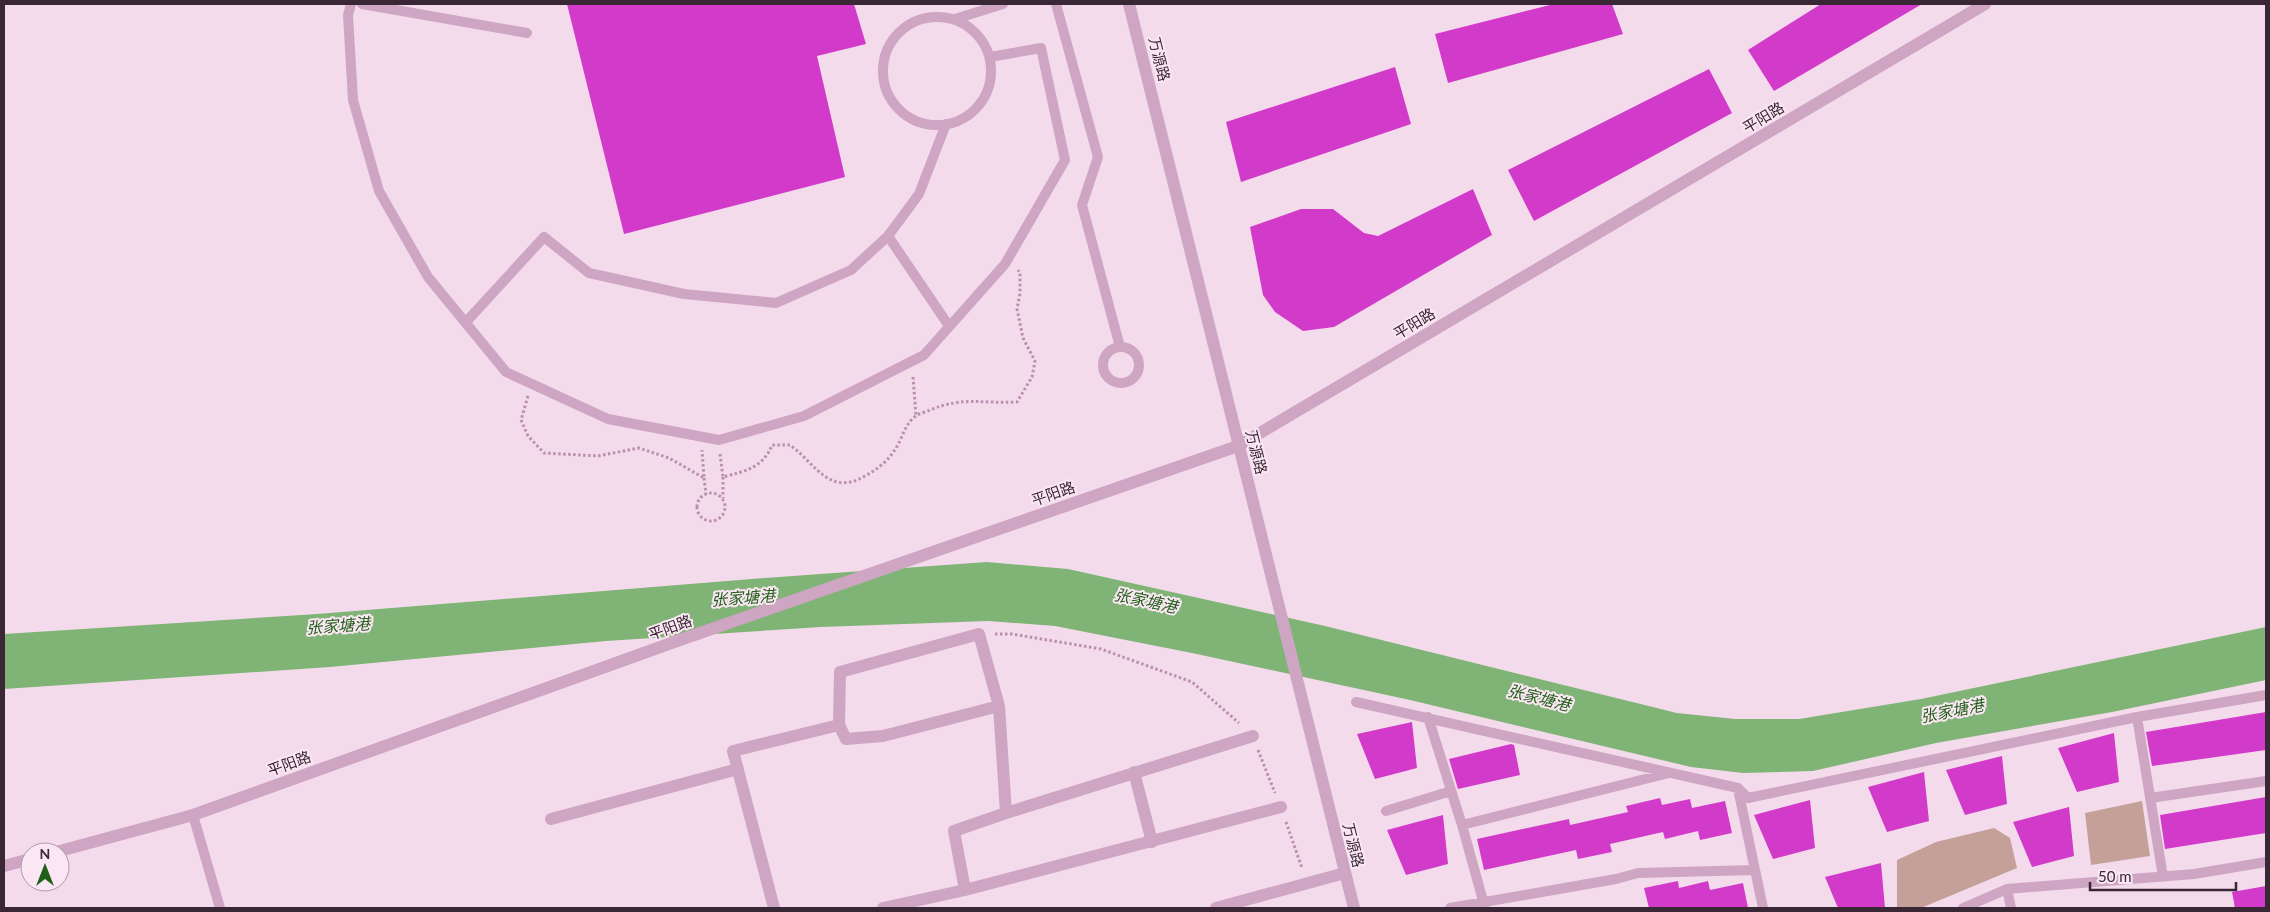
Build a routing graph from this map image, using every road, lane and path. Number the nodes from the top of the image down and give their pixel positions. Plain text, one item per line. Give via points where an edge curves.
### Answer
1 (351, 4) edge
2 (362, 4) edge
3 (1003, 4) edge
4 (1056, 4) edge
5 (1130, 4) edge
6 (1985, 4) edge
7 (955, 19) junction
8 (527, 33) dead end
9 (990, 57) junction
10 (946, 124) junction
11 (888, 236) junction
12 (1009, 257) junction
13 (466, 322) junction
14 (949, 326) junction
15 (1120, 347) dead end
16 (911, 362) junction
17 (532, 383) junction
18 (916, 416) junction
19 (701, 437) junction
20 (719, 440) junction
21 (1238, 446) junction
22 (723, 477) junction
23 (704, 478) junction
24 (706, 494) junction
25 (723, 499) junction
26 (979, 634) junction
27 (2266, 695) edge
28 (1356, 702) dead end
29 (999, 706) junction
30 (1428, 717) junction
31 (2137, 717) junction
32 (839, 725) junction
33 (1253, 736) junction
34 (738, 769) junction
35 (1134, 772) junction
36 (1671, 773) junction
37 (2266, 781) edge
38 (1738, 788) junction
39 (1451, 792) junction
40 (2150, 798) junction
41 (1281, 807) junction
42 (1386, 811) dead end
43 (1006, 813) junction
44 (193, 815) junction
45 (551, 819) dead end
46 (1462, 825) junction
47 (1152, 842) junction
48 (70, 848) edge
49 (20, 862) edge
50 (2266, 862) edge
51 (4, 866) edge
52 (1755, 870) junction
53 (1344, 873) junction
54 (2163, 877) junction
55 (1307, 883) junction
56 (2007, 889) junction
57 (965, 890) junction
58 (1484, 906) edge
59 (220, 908) edge
60 (774, 908) edge
61 (883, 908) edge
62 (1216, 908) edge
63 (1354, 908) edge
64 (1450, 908) edge
65 (1763, 908) edge
66 (1963, 908) edge
67 (2011, 908) edge

1 - 13 lane via 348,15 353,100 379,191 428,278
2 - 8 lane
3 - 7 lane
4 - 15 lane via 1098,157 1082,206
5 - 21 street, 万源路 via 1191,243
6 - 21 street, 平阳路
7 - 9 lane via 970,27 983,40
7 - 10 lane via 937,16 919,19 903,28 891,41 884,57 882,75 897,108 928,124
9 - 10 lane via 992,75 978,108
9 - 12 lane via 1041,48 1065,160
10 - 11 lane via 920,194
11 - 13 lane via 851,270 776,303 684,294 589,273 544,237
11 - 14 lane
12 - 14 lane
12 - 18 path via 1020,273 1017,309 1023,338 1035,361 1032,377 1017,402 961,400
13 - 17 lane via 506,372
14 - 16 lane via 924,355
16 - 18 path
16 - 20 lane via 804,416
17 - 19 lane via 608,419
17 - 23 path via 522,420 528,436 544,453 598,456 639,448 669,458
18 - 22 path via 894,451 878,468 857,481 834,483 790,445 772,445 767,457 748,470
19 - 20 lane
19 - 23 path
20 - 22 path
21 - 44 street, 平阳路 via 677,641
21 - 53 street, 万源路
22 - 25 path
23 - 24 path
24 - 25 path via 715,494
24 - 25 path via 699,500 697,508 701,517 708,521 718,520 725,513
26 - 29 street
26 - 32 street via 840,672
26 - 33 path via 1012,634 1101,649 1192,682
27 - 31 lane
28 - 30 lane
29 - 32 street via 883,736 846,739
29 - 43 street
30 - 36 lane
30 - 39 lane
31 - 38 lane via 1748,798
31 - 40 lane
32 - 34 street via 733,751
33 - 35 street
33 - 41 path
34 - 45 street
34 - 60 street
35 - 43 street
35 - 47 street
36 - 38 lane
36 - 46 lane
37 - 40 lane
38 - 52 lane
39 - 42 lane
39 - 46 lane
40 - 54 lane
41 - 47 street
41 - 55 path
43 - 57 street via 954,831
44 - 48 street, 平阳路
44 - 59 lane
46 - 58 lane
47 - 57 street
49 - 51 street
50 - 54 lane
52 - 58 lane via 1638,873
52 - 65 lane
53 - 55 street
53 - 63 street, 万源路
54 - 56 lane
55 - 62 street
56 - 66 lane
56 - 67 lane
57 - 61 street
58 - 64 lane

